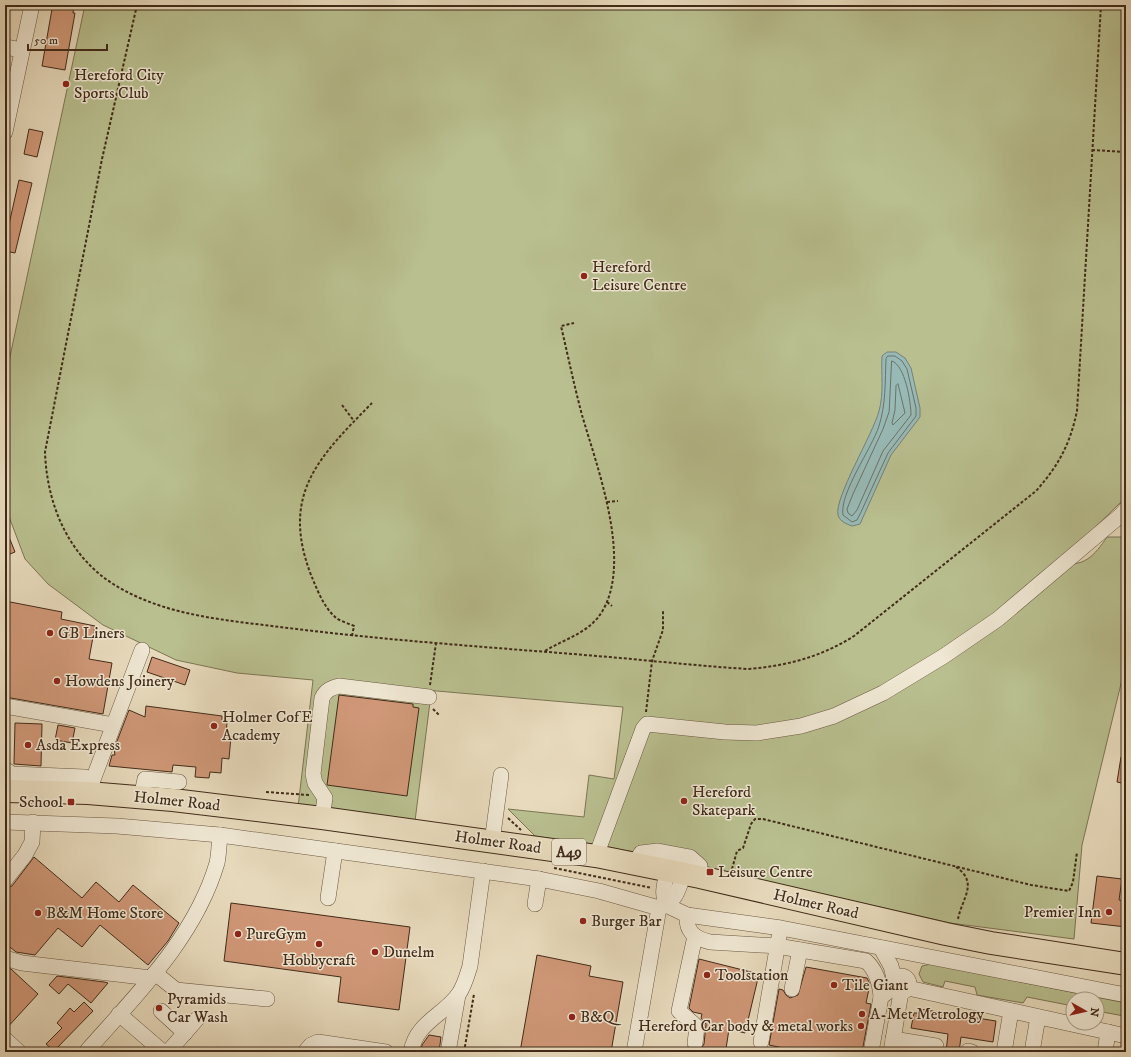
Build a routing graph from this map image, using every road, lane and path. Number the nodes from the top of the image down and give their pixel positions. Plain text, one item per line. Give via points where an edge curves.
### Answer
1 (32, 5) edge
2 (137, 5) edge
3 (1102, 5) edge
4 (5, 47) edge
5 (22, 50) junction
6 (5, 132) edge
7 (1092, 150) junction
8 (1126, 152) edge
9 (574, 323) dead end
10 (372, 403) dead end
11 (342, 405) dead end
12 (354, 421) junction
13 (618, 500) dead end
14 (607, 502) junction
15 (1126, 509) edge
16 (607, 602) junction
17 (612, 606) dead end
18 (663, 610) dead end
19 (352, 636) junction
20 (436, 643) junction
21 (142, 650) dead end
22 (544, 652) junction
23 (652, 661) junction
24 (429, 697) junction
25 (5, 706) edge
26 (439, 715) dead end
27 (113, 725) junction
28 (643, 729) junction
29 (5, 769) edge
30 (501, 775) dead end
31 (179, 782) dead end
32 (90, 788) junction
33 (321, 790) junction
34 (5, 791) edge
35 (266, 792) dead end
36 (141, 798) junction
37 (322, 818) junction
38 (5, 822) edge
39 (33, 822) junction
40 (220, 835) junction
41 (492, 842) junction
42 (335, 851) junction
43 (1077, 852) dead end
44 (596, 856) junction
45 (635, 863) junction
46 (955, 866) junction
47 (483, 871) junction
48 (684, 873) junction
49 (539, 879) junction
50 (5, 880) edge
51 (728, 883) junction
52 (328, 898) dead end
53 (535, 904) dead end
54 (662, 907) junction
55 (687, 915) junction
56 (958, 919) dead end
57 (781, 928) junction
58 (695, 936) junction
59 (777, 946) junction
60 (881, 948) junction
61 (800, 950) junction
62 (920, 956) junction
63 (5, 958) edge
64 (1126, 964) edge
65 (153, 976) junction
66 (900, 985) junction
67 (792, 989) dead end
68 (458, 995) junction
69 (1126, 995) edge
70 (881, 997) junction
71 (267, 999) dead end
72 (162, 1011) dead end
73 (1011, 1011) junction
74 (119, 1014) junction
75 (1038, 1016) junction
76 (197, 1019) dead end
77 (1108, 1032) junction
78 (185, 1033) junction
79 (1126, 1036) edge
80 (5, 1039) edge
81 (761, 1042) dead end
82 (695, 1043) dead end
83 (892, 1046) edge
84 (936, 1046) dead end
85 (19, 1052) edge
86 (86, 1052) edge
87 (163, 1052) edge
88 (168, 1052) edge
89 (305, 1052) edge
90 (385, 1052) edge
91 (411, 1052) edge
92 (448, 1052) edge
93 (634, 1052) edge
94 (871, 1052) edge
95 (1004, 1052) edge
96 (1032, 1052) edge
97 (1105, 1052) edge

1 - 5 street
2 - 19 path via 102,160 49,425 45,452 50,498 75,548 94,569 116,586 143,600 203,618
3 - 7 path
4 - 5 street
5 - 6 street
7 - 8 path
7 - 23 path via 1077,411 1065,451 1052,473 1036,491 875,620 838,646 818,655 772,667 748,669
9 - 14 path via 561,326 582,415
10 - 12 path
11 - 12 path
12 - 19 path via 321,458 309,478 302,499 299,521 301,544 320,596 335,618 354,626
13 - 14 path
14 - 16 path via 613,546 613,571
15 - 28 street via 998,619 883,693 834,716 801,726 757,733 656,724 647,724
16 - 17 path
16 - 22 path via 587,629
18 - 23 path via 663,630
19 - 20 path
20 - 22 path
20 - 24 path
21 - 27 street
22 - 23 path
23 - 28 path
24 - 26 path via 431,706
24 - 33 street via 339,686 325,692 322,698 313,774 315,783
25 - 27 street
27 - 32 street
28 - 44 street
29 - 32 street via 12,774 86,778
30 - 41 street
31 - 36 street via 144,779
32 - 34 highway, Holmer Road / A49
32 - 36 highway, Holmer Road / A49
33 - 35 path via 305,796
33 - 37 street via 325,798
36 - 37 highway, Holmer Road / A49
37 - 41 highway, Holmer Road / A49
38 - 39 street
39 - 40 street
39 - 50 street via 32,842
40 - 42 street
40 - 65 street via 217,862 205,894 183,936
41 - 44 highway, Holmer Road / A49
42 - 47 street
42 - 52 street
43 - 46 path via 1073,882 1069,891 1031,885
44 - 45 highway, Holmer Road / A49
45 - 48 highway, Holmer Road / A49
45 - 48 street via 641,853 658,851 690,857 700,866
46 - 51 path via 755,819 743,848 737,851
46 - 56 path via 965,873 969,882
47 - 49 street
47 - 68 street via 470,966 466,981
48 - 51 highway, Holmer Road / A49
48 - 54 street via 676,896
49 - 53 street
49 - 54 street
51 - 64 highway, Holmer Road / A49 via 946,934
54 - 55 street
54 - 93 street
55 - 57 street
55 - 58 street via 686,924
57 - 59 street
57 - 60 street
58 - 59 street via 710,942
58 - 82 street via 678,1011 697,1027
59 - 61 street
59 - 81 street
60 - 62 street
60 - 66 street
61 - 67 street
61 - 70 street via 866,961 877,978
62 - 66 street
62 - 69 street
63 - 65 street via 22,963
65 - 71 street via 176,990
65 - 74 street
66 - 70 street via 885,992
66 - 73 street
66 - 83 street
68 - 91 street via 422,1028 415,1037
68 - 92 street
70 - 94 street
72 - 78 street
73 - 75 street
73 - 95 street
74 - 86 street
74 - 87 street
75 - 77 street
75 - 96 street
76 - 78 street
77 - 79 street
77 - 97 street
78 - 88 street
80 - 85 street
83 - 84 street
89 - 90 street via 318,1042

